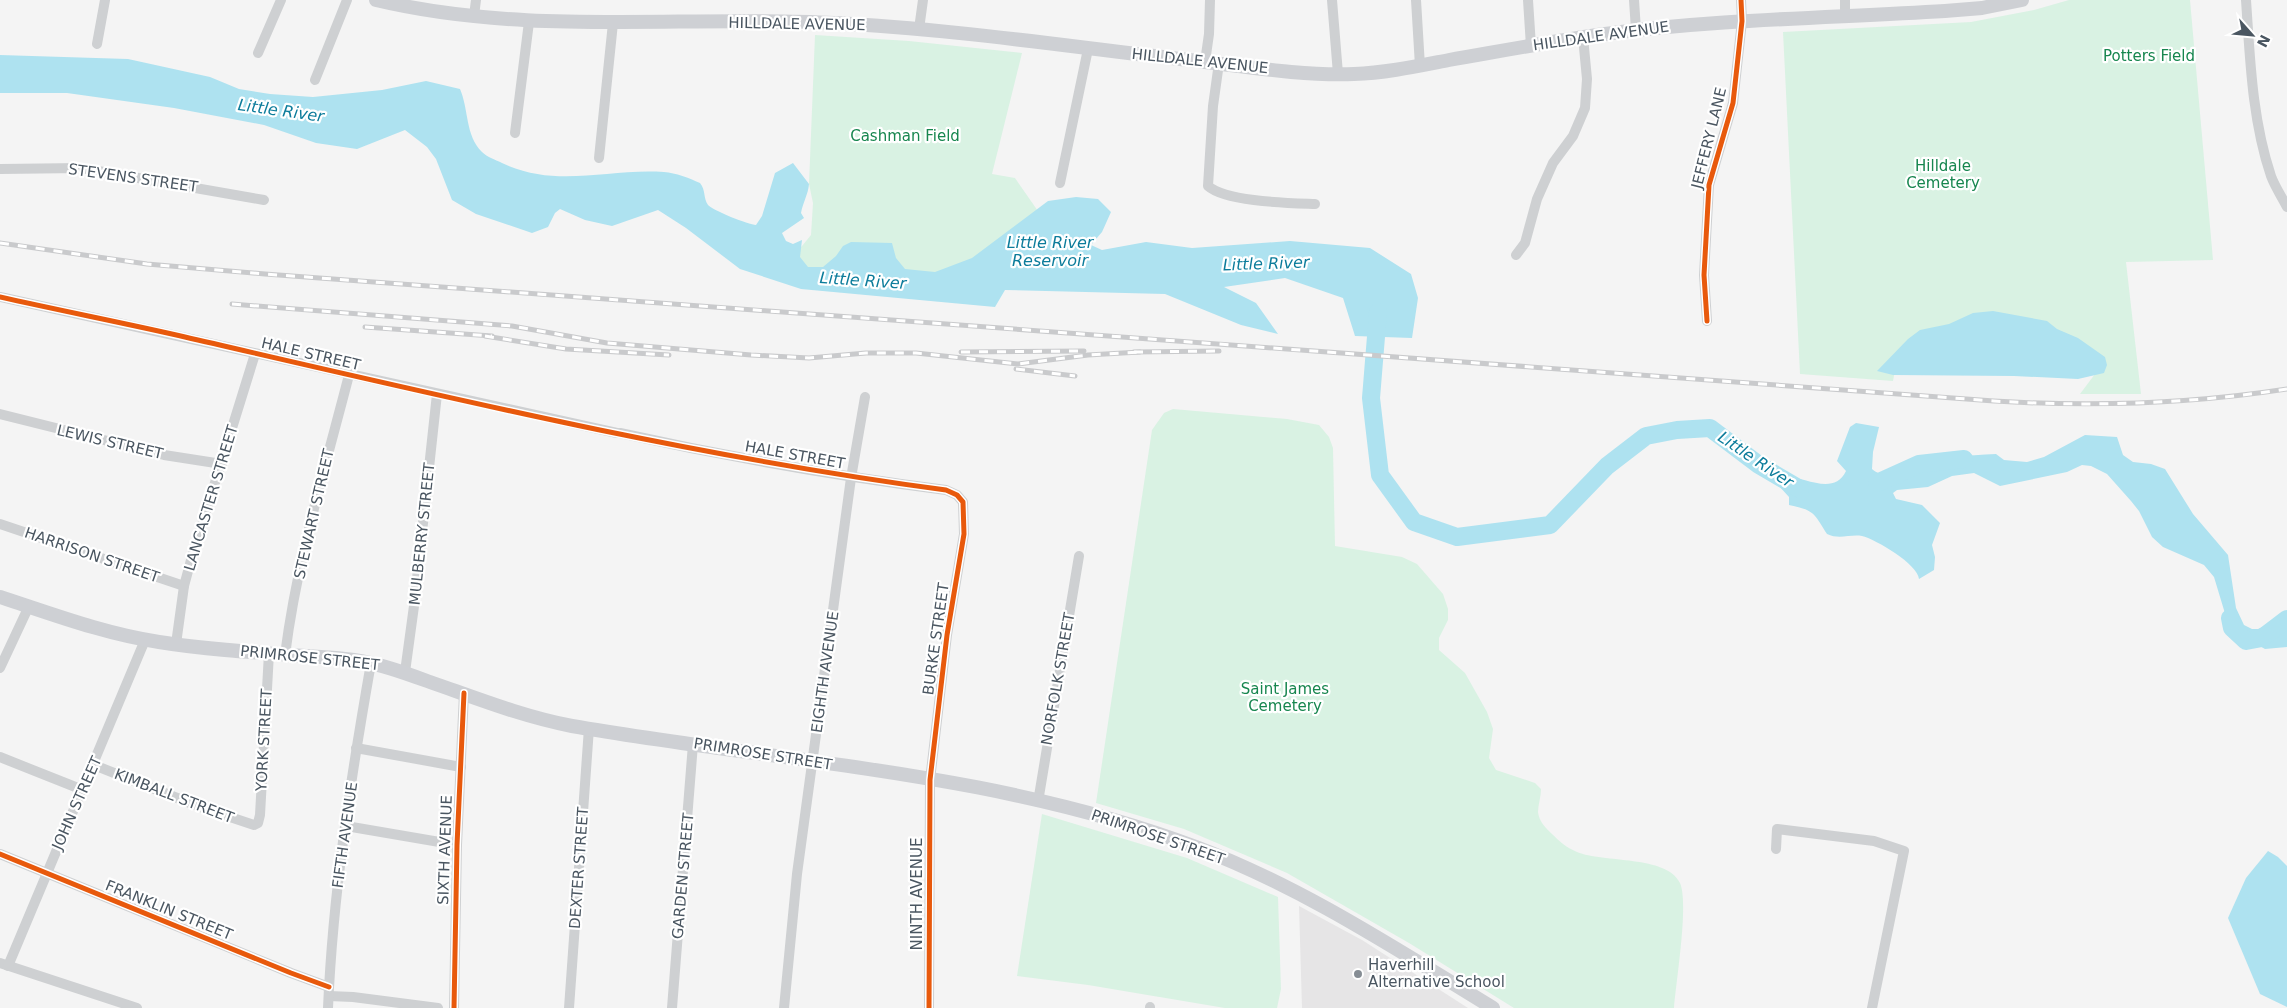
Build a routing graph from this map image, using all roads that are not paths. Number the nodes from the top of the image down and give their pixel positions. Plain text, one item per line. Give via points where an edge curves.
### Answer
1 (105, 0) edge
2 (282, 0) edge
3 (347, 0) edge
4 (376, 0) edge
5 (476, 0) edge
6 (923, 0) edge
7 (1210, 0) edge
8 (1332, 0) edge
9 (1416, 0) edge
10 (1528, 0) edge
11 (1634, 0) edge
12 (1741, 0) edge
13 (1845, 0) edge
14 (2022, 0) edge
15 (2246, 0) edge
16 (1936, 6) edge
17 (474, 16) junction
18 (1845, 16) junction
19 (1742, 21) junction
20 (529, 22) junction
21 (613, 23) junction
22 (919, 30) junction
23 (1636, 30) junction
24 (1583, 37) junction
25 (97, 44) dead end
26 (1531, 46) junction
27 (1088, 49) junction
28 (258, 53) dead end
29 (1212, 62) junction
30 (1420, 66) junction
31 (1338, 74) junction
32 (315, 80) dead end
33 (515, 132) dead end
34 (599, 158) dead end
35 (0, 169) edge
36 (1060, 183) dead end
37 (264, 200) dead end
38 (2286, 203) edge
39 (1315, 204) dead end
40 (1516, 255) dead end
41 (0, 297) edge
42 (1707, 321) dead end
43 (256, 354) junction
44 (349, 375) junction
45 (437, 394) junction
46 (866, 397) dead end
47 (0, 414) edge
48 (222, 464) junction
49 (851, 478) junction
50 (963, 502) joint
51 (0, 524) edge
52 (1079, 556) dead end
53 (184, 586) junction
54 (0, 597) edge
55 (29, 606) junction
56 (146, 640) junction
57 (176, 644) junction
58 (269, 653) junction
59 (285, 655) junction
60 (371, 663) junction
61 (0, 668) edge
62 (405, 672) junction
63 (464, 693) junction
64 (589, 728) junction
65 (693, 744) junction
66 (356, 748) junction
67 (0, 757) edge
68 (812, 762) junction
69 (94, 765) junction
70 (461, 767) junction
71 (930, 780) junction
72 (83, 790) junction
73 (1038, 802) junction
74 (254, 825) joint
75 (346, 826) junction
76 (457, 845) junction
77 (1776, 849) dead end
78 (0, 854) edge
79 (46, 873) junction
80 (4, 964) edge
81 (329, 992) junction
82 (136, 1008) edge
83 (328, 1008) edge
84 (438, 1008) edge
85 (454, 1008) edge
86 (569, 1008) edge
87 (672, 1008) edge
88 (784, 1008) edge
89 (929, 1008) edge
90 (1493, 1008) edge
91 (1872, 1008) edge

1 - 25 street
2 - 28 street
3 - 32 street
4 - 17 main road, HILLDALE AVENUE
5 - 17 street
6 - 22 street
7 - 29 street
8 - 31 street
9 - 30 street
10 - 26 street
11 - 23 street
12 - 19 street, JEFFERY LANE
13 - 18 street
14 - 16 main road, HILLDALE AVENUE via 1982,8
15 - 38 street via 2254,97 2271,177
16 - 18 main road, HILLDALE AVENUE
17 - 20 main road, HILLDALE AVENUE
18 - 19 main road, HILLDALE AVENUE
19 - 23 main road, HILLDALE AVENUE
19 - 42 street, JEFFERY LANE via 1733,103 1709,185 1704,275
20 - 21 main road, HILLDALE AVENUE
20 - 33 street
21 - 22 main road, HILLDALE AVENUE via 799,22
21 - 34 street
22 - 27 main road, HILLDALE AVENUE
23 - 24 main road, HILLDALE AVENUE
24 - 26 main road, HILLDALE AVENUE
24 - 40 street via 1588,79 1585,108 1573,136 1553,163 1537,199 1525,243
26 - 30 main road, HILLDALE AVENUE
27 - 29 main road, HILLDALE AVENUE
27 - 36 street
29 - 31 main road, HILLDALE AVENUE
29 - 39 street via 1208,186 1214,191 1258,200
30 - 31 main road, HILLDALE AVENUE
35 - 37 street, STEVENS STREET via 81,168
41 - 43 street, HALE STREET
43 - 44 street, HALE STREET
43 - 48 street, LANCASTER STREET
44 - 45 street, HALE STREET
44 - 59 street, STEWART STREET via 310,521
45 - 49 street, HALE STREET via 728,456
45 - 62 street, MULBERRY STREET
46 - 49 street, EIGHTH AVENUE
47 - 48 street, LEWIS STREET via 164,455
48 - 53 street, LANCASTER STREET
49 - 50 street, HALE STREET via 946,490
49 - 68 street, EIGHTH AVENUE
50 - 71 street, BURKE STREET via 964,534 947,635
51 - 53 street, HARRISON STREET
52 - 73 street, NORFOLK STREET
53 - 57 street, LANCASTER STREET
54 - 55 main road, PRIMROSE STREET
55 - 56 main road, PRIMROSE STREET
55 - 61 street
56 - 57 main road, PRIMROSE STREET
56 - 69 street, JOHN STREET
57 - 58 main road, PRIMROSE STREET
58 - 59 main road, PRIMROSE STREET
58 - 74 street, YORK STREET via 260,814 258,823
59 - 60 main road, PRIMROSE STREET
60 - 62 main road, PRIMROSE STREET
60 - 66 street, FIFTH AVENUE
62 - 63 main road, PRIMROSE STREET
63 - 64 main road, PRIMROSE STREET via 538,718
63 - 70 street, SIXTH AVENUE
64 - 65 main road, PRIMROSE STREET
64 - 86 street, DEXTER STREET
65 - 68 main road, PRIMROSE STREET
65 - 87 street, GARDEN STREET
66 - 70 street
66 - 75 street, FIFTH AVENUE
67 - 72 street
68 - 71 main road, PRIMROSE STREET
68 - 88 street, EIGHTH AVENUE
69 - 72 street, JOHN STREET
69 - 74 street, KIMBALL STREET
70 - 76 street, SIXTH AVENUE
71 - 73 main road, PRIMROSE STREET
71 - 89 street, NINTH AVENUE
72 - 79 street, JOHN STREET
73 - 90 main road, PRIMROSE STREET via 1144,830 1254,872 1344,918
75 - 76 street
75 - 81 street, FIFTH AVENUE via 338,878
76 - 85 street, SIXTH AVENUE
77 - 91 street via 1777,829 1874,841 1904,851
78 - 79 street, FRANKLIN STREET
79 - 80 street, JOHN STREET
79 - 81 street, FRANKLIN STREET via 291,973
80 - 82 street
81 - 83 street, FIFTH AVENUE
81 - 84 street, FRANKLIN STREET

